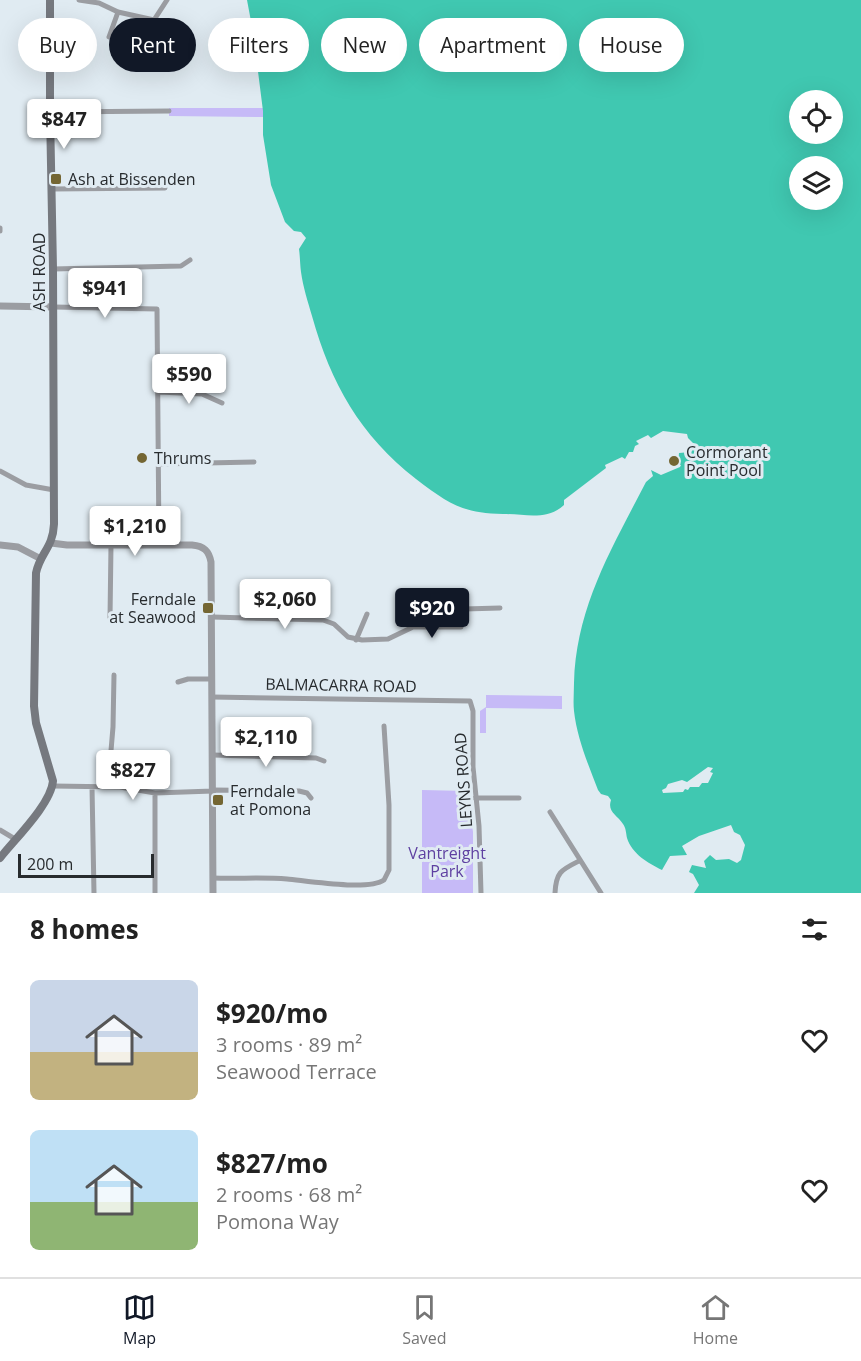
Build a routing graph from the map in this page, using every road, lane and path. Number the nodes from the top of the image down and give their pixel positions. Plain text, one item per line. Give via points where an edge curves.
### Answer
1 (50, 0) edge
2 (79, 0) edge
3 (167, 0) edge
4 (100, 2) edge
5 (118, 12) junction
6 (116, 18) edge
7 (145, 18) edge
8 (155, 18) edge
9 (169, 111) dead end
10 (50, 112) junction
11 (165, 188) dead end
12 (52, 189) junction
13 (190, 260) dead end
14 (54, 269) junction
15 (0, 306) edge
16 (54, 307) junction
17 (159, 392) junction
18 (222, 403) dead end
19 (254, 462) dead end
20 (158, 464) junction
21 (0, 471) edge
22 (54, 490) junction
23 (51, 543) junction
24 (0, 545) edge
25 (111, 545) junction
26 (159, 545) junction
27 (41, 559) junction
28 (500, 608) dead end
29 (366, 614) dead end
30 (212, 617) junction
31 (110, 618) dead end
32 (356, 640) junction
33 (114, 675) dead end
34 (212, 679) junction
35 (178, 682) dead end
36 (212, 697) junction
37 (470, 701) joint
38 (384, 726) dead end
39 (213, 755) junction
40 (324, 761) dead end
41 (53, 786) junction
42 (108, 786) junction
43 (92, 787) junction
44 (213, 791) junction
45 (155, 793) junction
46 (311, 798) dead end
47 (475, 798) junction
48 (519, 798) dead end
49 (550, 812) dead end
50 (0, 830) edge
51 (15, 839) junction
52 (0, 858) edge
53 (579, 861) junction
54 (213, 878) junction
55 (384, 880) junction
56 (390, 888) dead end
57 (94, 893) edge
58 (155, 893) edge
59 (213, 893) edge
60 (481, 893) edge
61 (555, 893) edge
62 (601, 893) edge

1 - 10 main road, ASH ROAD
2 - 4 street
3 - 8 street
4 - 5 street
5 - 6 street
5 - 7 street
9 - 10 street
10 - 12 main road, ASH ROAD
11 - 12 street
12 - 14 main road, ASH ROAD
13 - 14 street via 181,266
14 - 16 main road, ASH ROAD
15 - 16 street
16 - 17 street via 157,309
16 - 22 main road, ASH ROAD
17 - 18 street via 202,394
17 - 20 street
19 - 20 street
20 - 26 street
21 - 22 street via 26,485
22 - 23 main road, ASH ROAD
23 - 25 street
23 - 27 main road
24 - 27 street via 18,547
25 - 26 street
25 - 31 street
26 - 30 street via 196,545 206,550 211,562
27 - 41 main road via 36,573 34,711
28 - 32 street via 463,610 461,627 413,627 383,640
29 - 32 street
30 - 32 street via 323,620
30 - 34 street
33 - 42 street
34 - 35 street
34 - 36 street
36 - 37 street, BALMACARRA ROAD
36 - 39 street
37 - 47 street, LEYNS ROAD
38 - 55 street via 389,870
39 - 40 street
39 - 44 street
41 - 43 street
41 - 51 main road via 46,801
42 - 43 street
42 - 45 street
43 - 57 street
44 - 45 street
44 - 46 street via 299,791
44 - 54 street
45 - 58 street
47 - 48 street
47 - 60 street, LEYNS ROAD
49 - 53 street
50 - 51 street
51 - 52 main road
53 - 61 street via 559,874
53 - 62 street
54 - 55 street via 373,884
54 - 59 street
55 - 56 street

